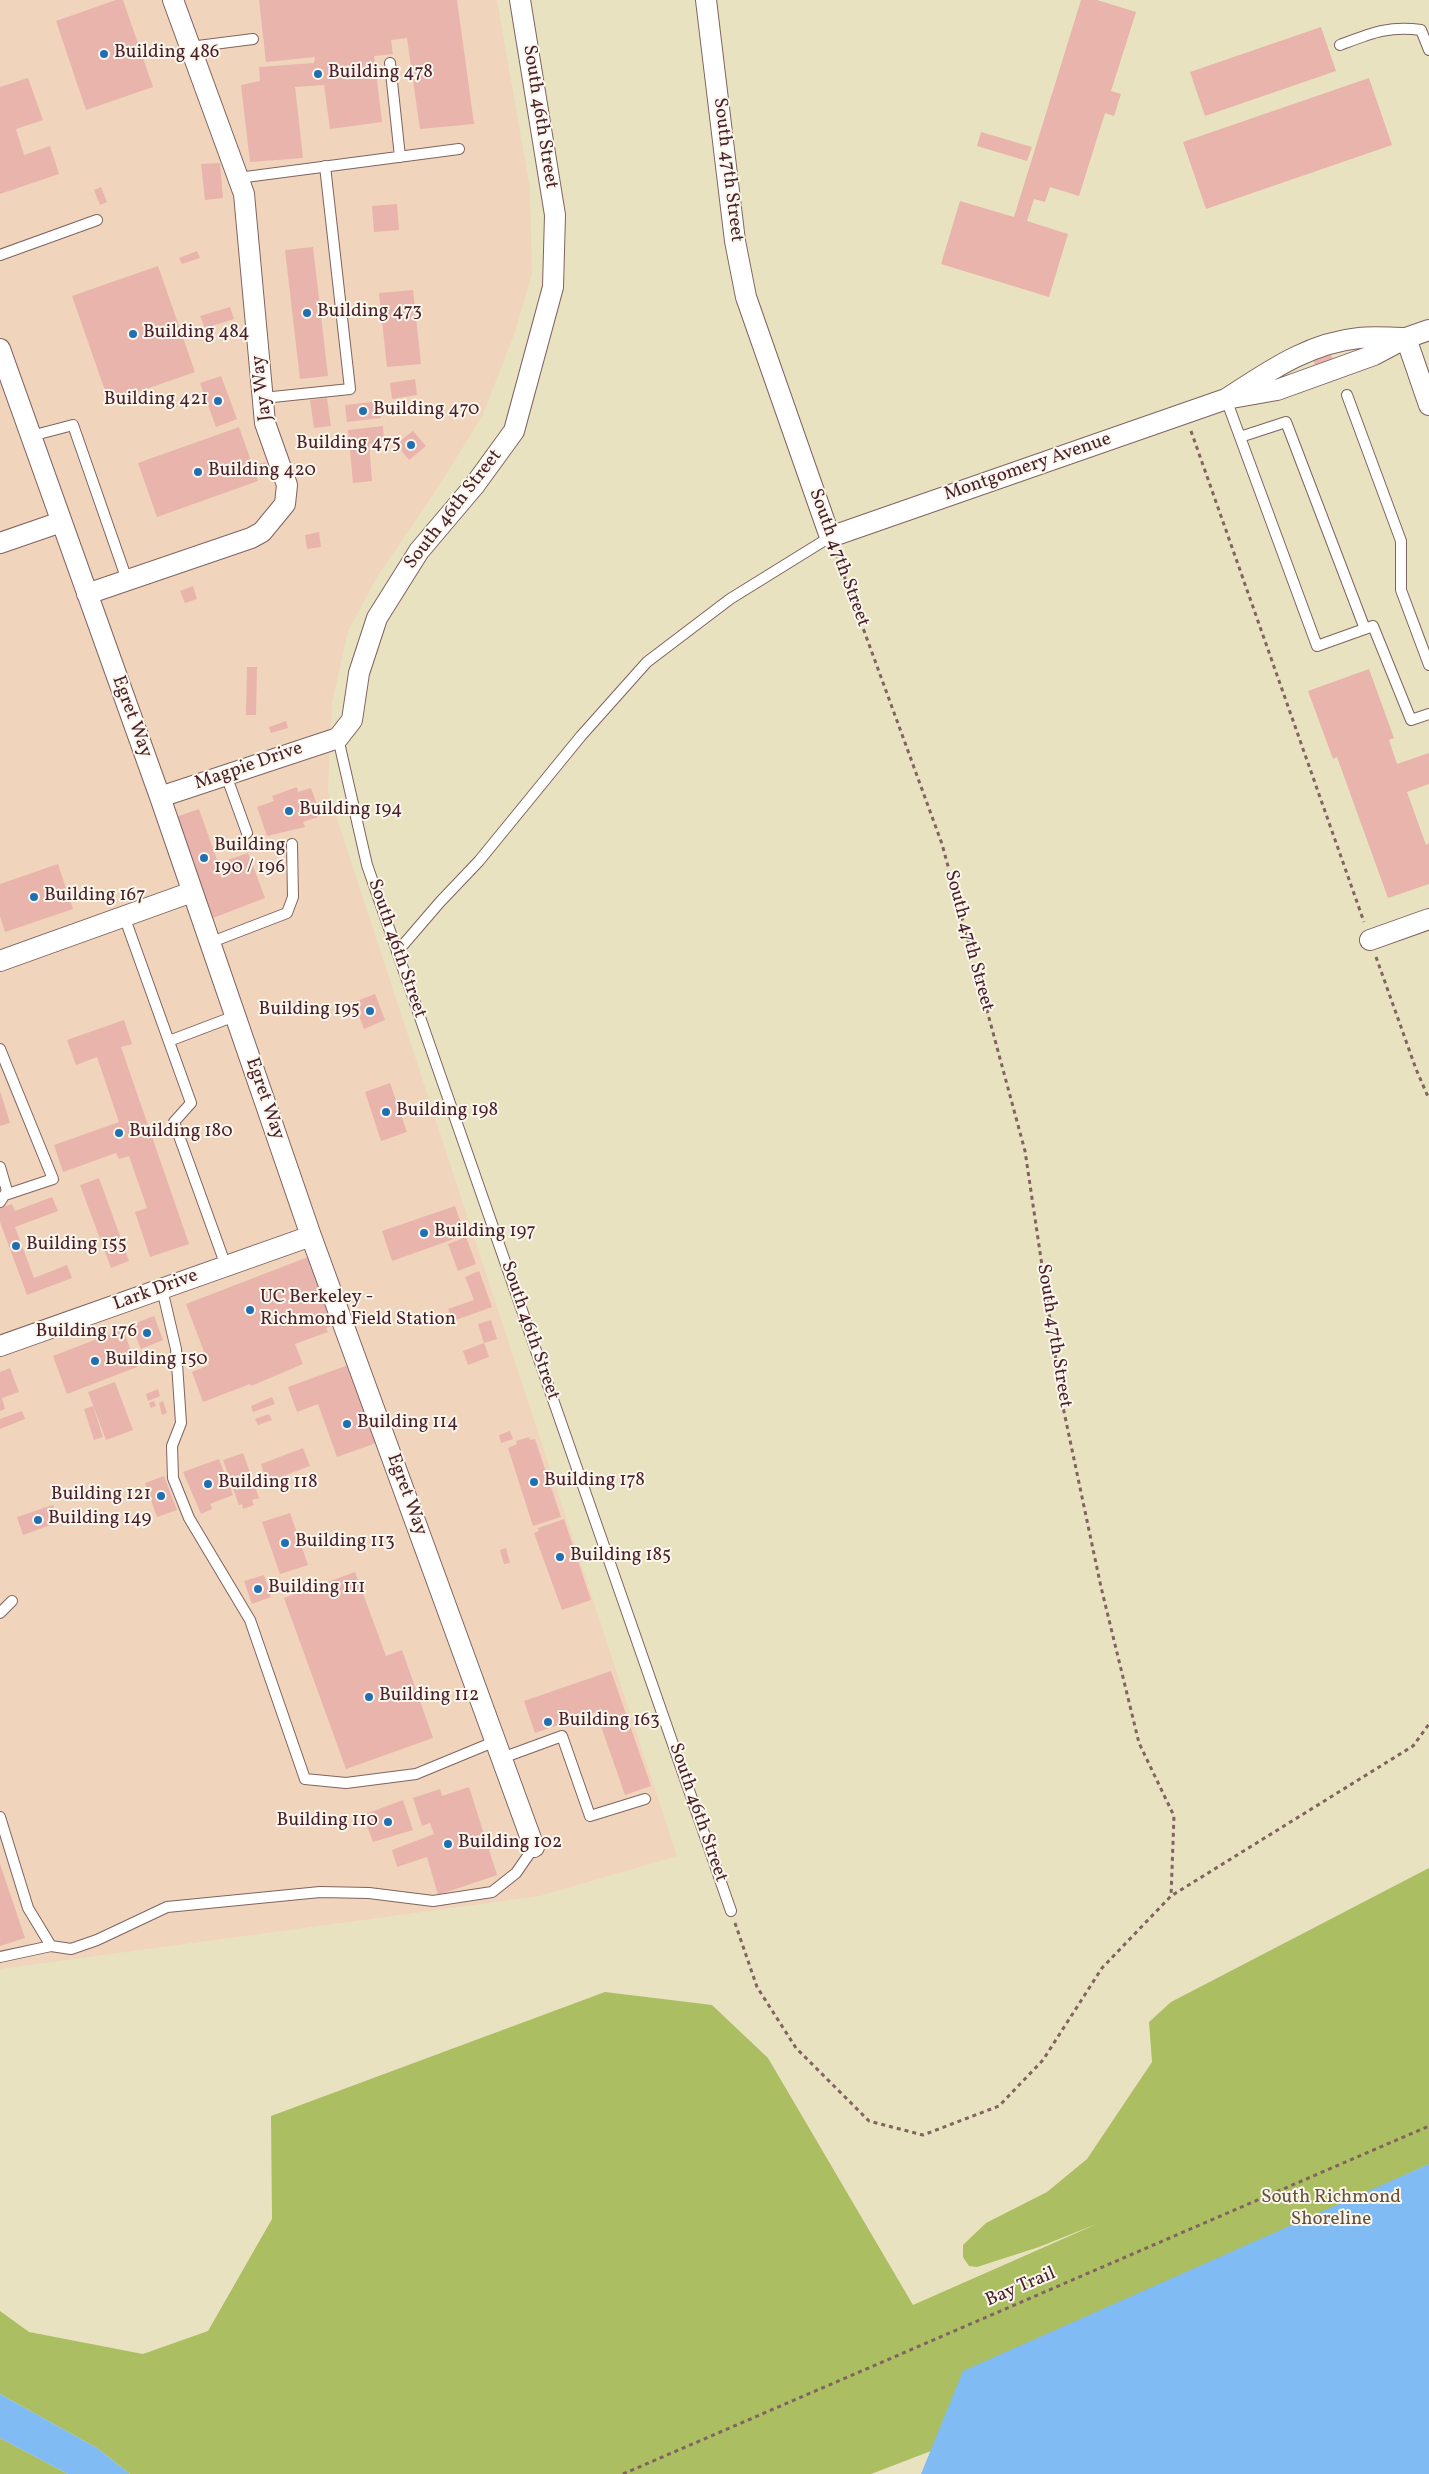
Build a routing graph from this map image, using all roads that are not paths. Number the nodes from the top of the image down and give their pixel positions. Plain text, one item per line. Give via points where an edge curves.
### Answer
1 (173, 0) edge
2 (520, 0) edge
3 (706, 0) edge
4 (254, 39) dead end
5 (1340, 45) dead end
6 (190, 47) junction
7 (1429, 50) edge
8 (390, 63) dead end
9 (459, 149) dead end
10 (400, 156) junction
11 (325, 166) junction
12 (238, 178) junction
13 (98, 220) dead end
14 (0, 255) edge
15 (1429, 330) edge
16 (1406, 338) junction
17 (2, 361) edge
18 (1348, 395) dead end
19 (262, 398) junction
20 (1226, 399) junction
21 (1429, 405) edge
22 (31, 436) junction
23 (1240, 437) junction
24 (61, 522) junction
25 (830, 537) junction
26 (0, 543) edge
27 (127, 580) junction
28 (87, 594) junction
29 (1365, 629) junction
30 (1429, 666) edge
31 (1429, 714) edge
32 (338, 738) junction
33 (226, 775) junction
34 (160, 797) junction
35 (247, 832) dead end
36 (292, 844) dead end
37 (192, 892) junction
38 (124, 916) junction
39 (1429, 919) edge
40 (1370, 940) road end
41 (209, 943) junction
42 (397, 952) junction
43 (0, 961) edge
44 (235, 1016) junction
45 (169, 1042) junction
46 (0, 1050) edge
47 (0, 1167) edge
48 (2, 1199) edge
49 (311, 1236) junction
50 (226, 1266) junction
51 (162, 1289) junction
52 (0, 1346) edge
53 (12, 1602) dead end
54 (0, 1613) edge
55 (499, 1750) junction
56 (645, 1800) dead end
57 (0, 1817) edge
58 (534, 1847) joint
59 (731, 1911) road end
60 (51, 1946) junction
61 (0, 1957) edge

1 - 6 street, Jay Way
2 - 32 street, South 46th Street via 555,215 553,287 514,431 474,486 419,551 377,618 359,672 352,720
3 - 25 street, South 47th Street via 735,241 746,297
4 - 6 lane
5 - 7 lane via 1367,34 1399,27 1421,30
6 - 12 street, Jay Way
8 - 10 lane
9 - 10 lane
10 - 11 lane
11 - 12 lane
11 - 19 lane via 350,389
12 - 19 street, Jay Way via 244,194
13 - 14 lane
15 - 16 street, Montgomery Avenue
16 - 20 street, Montgomery Avenue via 1332,342 1282,363
16 - 21 street
17 - 22 street, Egret Way
18 - 30 lane via 1402,541 1401,590
19 - 27 street, Jay Way via 265,423 287,485 285,504 276,518 251,538
20 - 23 lane
20 - 25 street, Montgomery Avenue
22 - 24 street, Egret Way
22 - 27 lane via 72,424
23 - 29 lane via 1286,422
23 - 29 lane via 1317,646
24 - 26 street
24 - 28 street, Egret Way
25 - 42 lane via 730,599 647,662 480,861
27 - 28 street, Jay Way
28 - 34 street, Egret Way
29 - 31 lane via 1373,626 1411,720
32 - 33 street, Magpie Drive
32 - 42 lane, South 46th Street via 367,865
33 - 34 street, Magpie Drive
33 - 35 lane
34 - 37 street, Egret Way
36 - 41 lane via 293,897 286,913
37 - 38 street
37 - 41 street, Egret Way
38 - 43 street
38 - 45 lane
39 - 40 street
41 - 44 street, Egret Way
42 - 59 lane, South 46th Street
44 - 45 lane
44 - 49 street, Egret Way
45 - 50 lane via 192,1103 174,1122
46 - 48 lane via 53,1179
47 - 48 lane via 7,1191
49 - 50 street, Lark Drive
49 - 55 street, Egret Way
50 - 51 street, Lark Drive
51 - 52 street, Lark Drive
51 - 55 lane via 176,1349 182,1423 172,1446 173,1478 189,1518 250,1620 305,1780 346,1783 416,1774
53 - 54 lane
55 - 56 lane via 562,1736 590,1816
55 - 58 street, Egret Way
57 - 60 lane via 28,1908
58 - 60 lane via 516,1872 492,1892 433,1901 320,1892 167,1907 71,1949
60 - 61 lane

